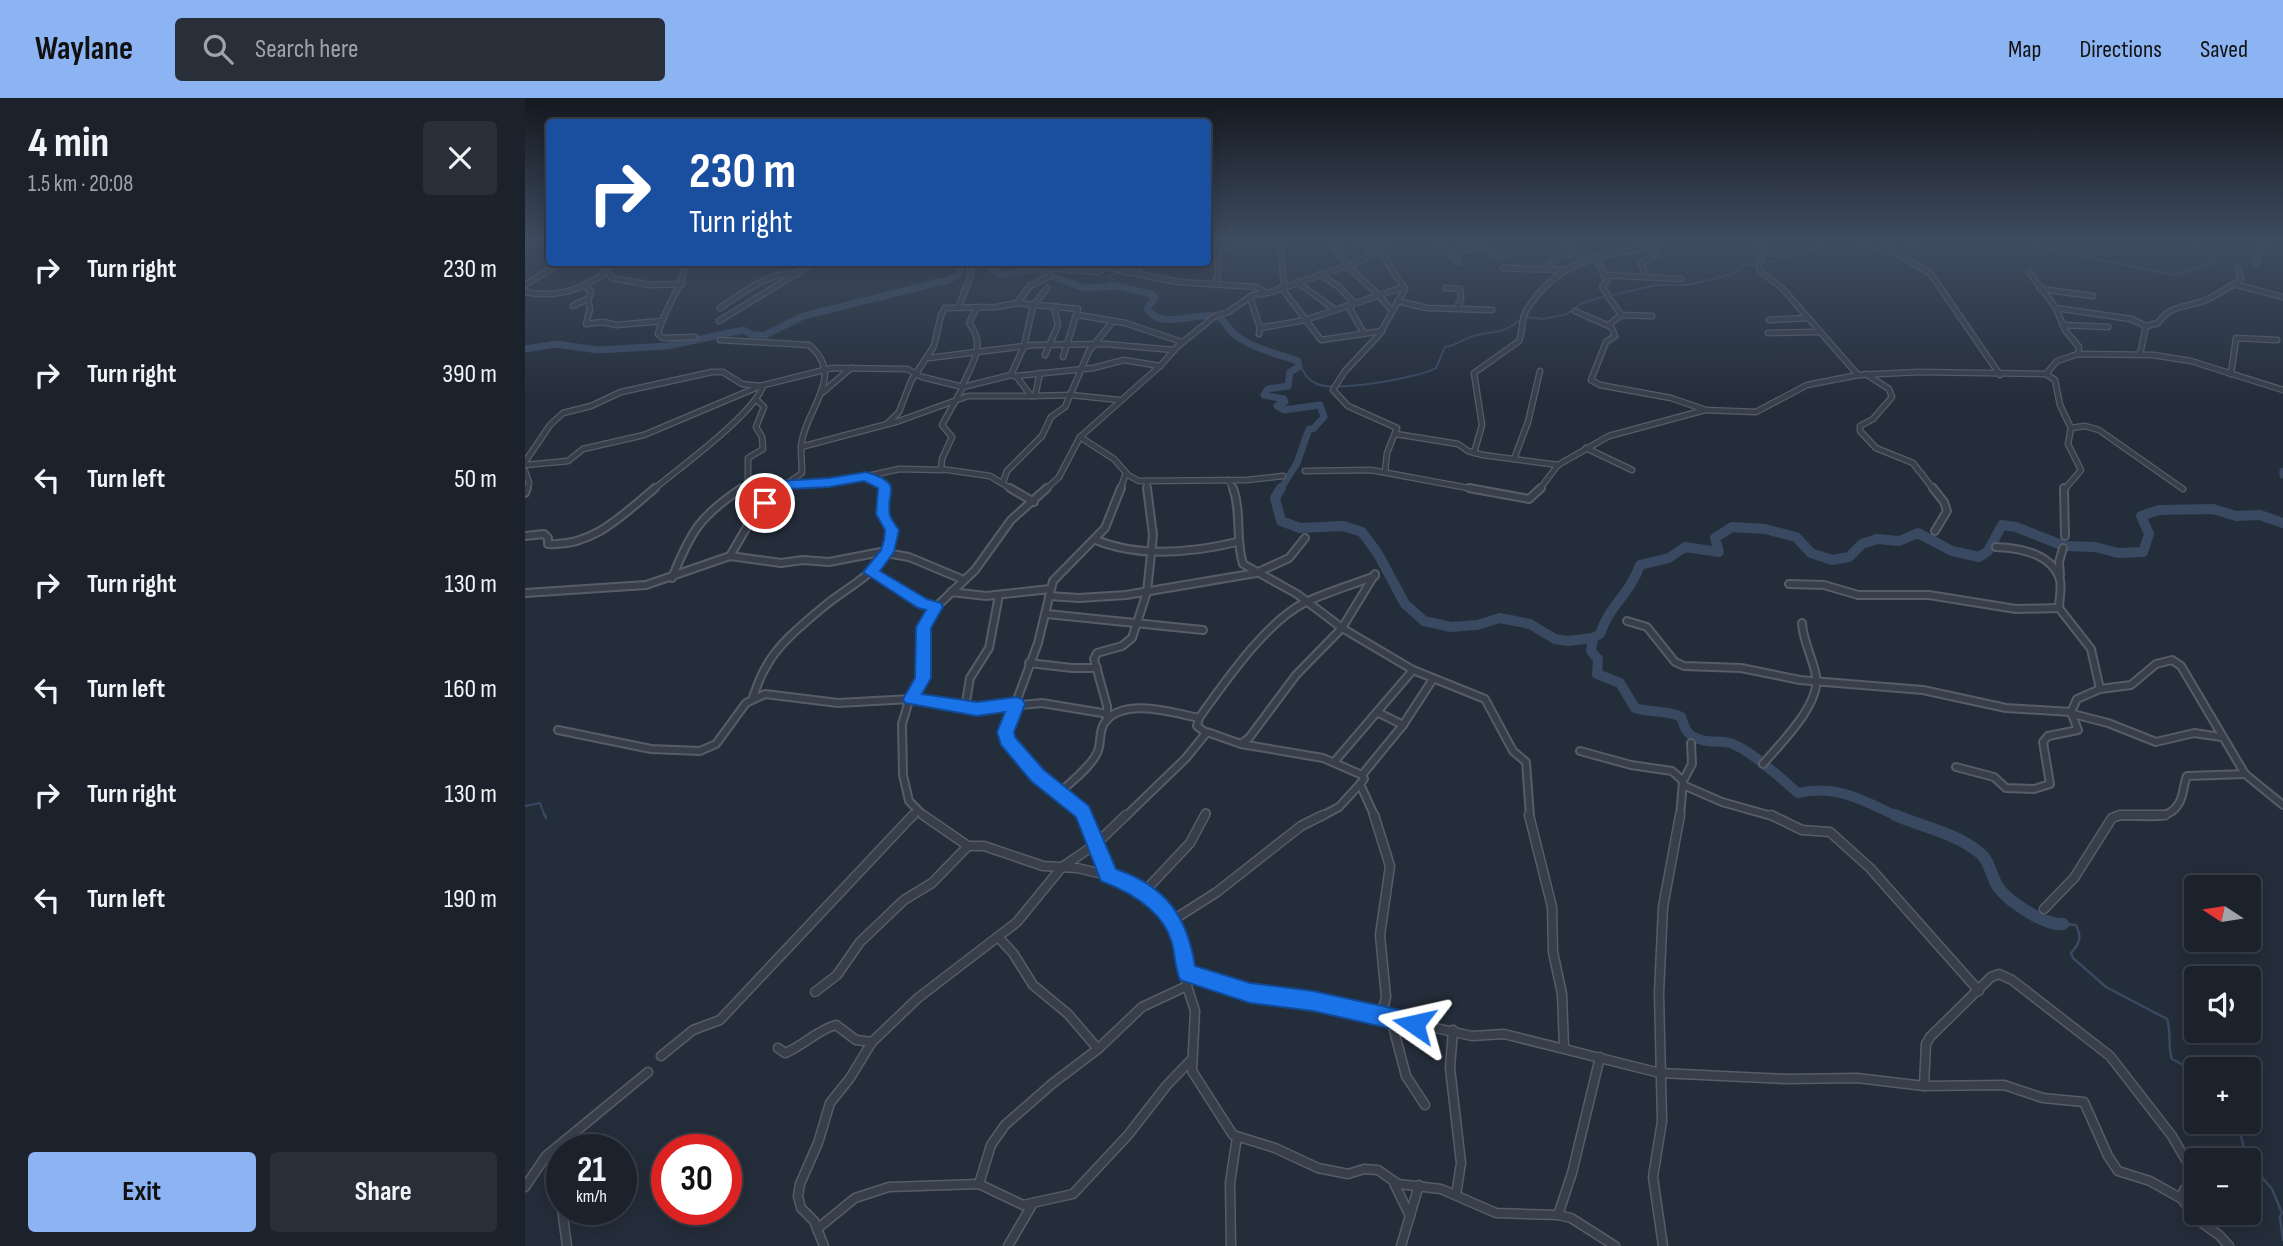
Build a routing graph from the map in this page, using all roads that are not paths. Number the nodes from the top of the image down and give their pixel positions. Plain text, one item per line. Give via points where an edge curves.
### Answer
1 (533, 294) edge
2 (555, 294) edge
3 (590, 294) edge
4 (677, 294) edge
5 (741, 294) edge
6 (765, 294) edge
7 (964, 294) edge
8 (1024, 294) edge
9 (1043, 294) edge
10 (1264, 294) edge
11 (1287, 294) edge
12 (1313, 294) edge
13 (1345, 294) edge
14 (1383, 294) edge
15 (1401, 294) edge
16 (1460, 294) edge
17 (1542, 294) edge
18 (1606, 294) edge
19 (1787, 294) edge
20 (1944, 294) edge
21 (2044, 294) edge
22 (2075, 294) edge
23 (2218, 294) edge
24 (1378, 295) junction
25 (2093, 296) dead end
26 (1250, 297) junction
27 (588, 300) junction
28 (1397, 301) junction
29 (1017, 303) junction
30 (1353, 303) junction
31 (573, 306) dead end
32 (959, 306) junction
33 (1033, 306) junction
34 (977, 307) junction
35 (1058, 307) junction
36 (720, 308) dead end
37 (1457, 308) junction
38 (2056, 308) junction
39 (1334, 309) junction
40 (1391, 310) junction
41 (1492, 310) dead end
42 (1575, 311) dead end
43 (1078, 314) junction
44 (1621, 316) junction
45 (1652, 316) dead end
46 (1808, 318) junction
47 (1305, 320) junction
48 (1769, 320) dead end
49 (661, 321) junction
50 (719, 321) dead end
51 (1113, 321) junction
52 (2063, 325) junction
53 (1609, 326) junction
54 (2145, 326) junction
55 (2108, 327) dead end
56 (1382, 331) junction
57 (1363, 332) junction
58 (1820, 332) junction
59 (1768, 333) dead end
60 (695, 337) dead end
61 (720, 340) dead end
62 (2277, 340) dead end
63 (1182, 342) junction
64 (1050, 345) junction
65 (1093, 345) junction
66 (1024, 346) junction
67 (1068, 346) junction
68 (1174, 350) junction
69 (978, 351) junction
70 (1045, 355) dead end
71 (2078, 355) junction
72 (2140, 355) junction
73 (1063, 356) dead end
74 (927, 359) junction
75 (1160, 366) junction
76 (851, 368) junction
77 (1082, 368) junction
78 (825, 369) junction
79 (1540, 370) dead end
80 (917, 373) junction
81 (1040, 373) junction
82 (1866, 374) junction
83 (2046, 374) junction
84 (2231, 374) junction
85 (1013, 375) junction
86 (1858, 375) junction
87 (2000, 375) junction
88 (762, 386) junction
89 (963, 387) junction
90 (2283, 390) edge
91 (823, 392) junction
92 (1071, 395) junction
93 (1033, 396) junction
94 (756, 399) junction
95 (958, 399) junction
96 (1119, 400) junction
97 (1705, 410) junction
98 (887, 424) junction
99 (2071, 428) junction
100 (1396, 434) junction
101 (1080, 437) junction
102 (801, 447) junction
103 (1585, 447) junction
104 (1474, 453) junction
105 (1514, 459) junction
106 (525, 464) edge
107 (1558, 465) junction
108 (943, 470) junction
109 (1632, 470) dead end
110 (525, 471) edge
111 (1305, 471) dead end
112 (1384, 471) junction
113 (1126, 472) junction
114 (1283, 476) dead end
115 (866, 477) junction
116 (1228, 480) junction
117 (1147, 481) junction
118 (1003, 482) junction
119 (748, 484) junction
120 (785, 484) junction
121 (2183, 489) dead end
122 (525, 493) edge
123 (1034, 502) junction
124 (1935, 531) dead end
125 (525, 536) edge
126 (2066, 536) dead end
127 (1305, 538) dead end
128 (1095, 540) junction
129 (1237, 542) junction
130 (1996, 547) dead end
131 (2063, 548) dead end
132 (1152, 551) junction
133 (887, 552) junction
134 (730, 556) junction
135 (871, 572) junction
136 (1256, 573) junction
137 (672, 578) junction
138 (964, 580) junction
139 (2060, 581) junction
140 (1789, 584) dead end
141 (950, 592) junction
142 (1147, 592) junction
143 (525, 593) edge
144 (1049, 593) junction
145 (999, 595) junction
146 (1308, 602) junction
147 (936, 607) junction
148 (2059, 608) junction
149 (1047, 614) junction
150 (1627, 621) dead end
151 (1137, 623) junction
152 (1802, 623) dead end
153 (1342, 628) junction
154 (1203, 630) dead end
155 (1029, 663) junction
156 (1097, 668) junction
157 (1413, 670) junction
158 (1433, 679) junction
159 (1817, 681) junction
160 (2100, 690) junction
161 (753, 697) junction
162 (911, 699) junction
163 (1016, 704) junction
164 (965, 708) junction
165 (1377, 712) junction
166 (2072, 713) junction
167 (1108, 717) junction
168 (1199, 718) junction
169 (1403, 726) junction
170 (558, 730) dead end
171 (1206, 733) junction
172 (2221, 737) junction
173 (1691, 743) dead end
174 (1241, 744) junction
175 (1580, 751) dead end
176 (1335, 761) junction
177 (1763, 764) dead end
178 (1956, 768) dead end
179 (2245, 774) junction
180 (1362, 775) junction
181 (1683, 783) junction
182 (1360, 784) junction
183 (1060, 793) junction
184 (2283, 805) edge
185 (917, 811) junction
186 (1206, 813) dead end
187 (1096, 844) junction
188 (968, 846) junction
189 (1062, 867) junction
190 (1108, 875) junction
191 (1144, 892) junction
192 (2045, 909) dead end
193 (1173, 920) junction
194 (998, 937) junction
195 (1187, 973) junction
196 (1187, 986) junction
197 (1979, 991) junction
198 (814, 992) dead end
199 (1386, 1018) junction
200 (1453, 1030) junction
201 (872, 1042) junction
202 (1564, 1047) junction
203 (778, 1048) dead end
204 (1098, 1049) junction
205 (661, 1056) dead end
206 (1599, 1057) junction
207 (1192, 1059) junction
208 (647, 1072) dead end
209 (1660, 1073) junction
210 (1675, 1075) junction
211 (1924, 1086) junction
212 (1661, 1087) junction
213 (1425, 1105) dead end
214 (573, 1134) edge
215 (1237, 1137) junction
216 (546, 1157) edge
217 (1393, 1181) junction
218 (979, 1184) junction
219 (1419, 1185) junction
220 (525, 1187) edge
221 (1456, 1195) junction
222 (2182, 1199) junction
223 (1033, 1205) junction
224 (1558, 1215) junction
225 (1410, 1216) junction
226 (564, 1225) edge
227 (817, 1228) junction
228 (567, 1246) edge
229 (824, 1246) edge
230 (1008, 1246) edge
231 (1231, 1246) edge
232 (1401, 1246) edge
233 (1615, 1246) edge
234 (1663, 1246) edge
235 (2229, 1246) edge

1 - 2 street
3 - 27 street
4 - 49 street
5 - 36 street
6 - 50 street
7 - 32 street
8 - 29 street
9 - 33 street
10 - 26 street
11 - 47 street
12 - 39 street
13 - 30 street
14 - 24 street
15 - 28 street
16 - 37 street
17 - 104 street via 1526,312 1519,341 1474,373 1483,422
18 - 44 street
19 - 46 street
20 - 87 street
21 - 38 street
22 - 25 street
23 - 54 street via 2172,310 2158,323
24 - 30 street
24 - 40 street
26 - 47 street via 1259,331
26 - 63 street
27 - 31 street
27 - 49 street via 586,324
28 - 37 street
28 - 40 street
29 - 33 street
29 - 34 street
30 - 39 street
30 - 57 street via 1350,307
32 - 34 street
32 - 74 street via 942,311
33 - 35 street
33 - 66 street
34 - 69 street via 969,323 979,339
35 - 43 street via 1078,309
35 - 64 street via 1058,325
37 - 41 street
38 - 52 street
38 - 54 street via 2120,317
39 - 47 street
40 - 56 street
42 - 53 street
43 - 51 street
43 - 67 street
44 - 45 street
44 - 53 street
46 - 48 street
46 - 58 street
47 - 57 street via 1323,341
49 - 60 street via 658,334 663,338
51 - 63 street
51 - 65 street
52 - 55 street
52 - 71 street via 2079,348
53 - 97 street via 1615,336 1606,342 1591,380
54 - 72 street
56 - 57 street
56 - 100 street via 1361,358 1337,378 1333,390 1348,406 1394,425
58 - 59 street
58 - 86 street
61 - 78 street via 809,345 818,352
62 - 84 street via 2236,338
63 - 68 street
64 - 66 street
64 - 67 street
64 - 70 street
65 - 67 street
65 - 68 street
65 - 77 street
66 - 69 street
66 - 85 street
67 - 73 street
68 - 75 street
69 - 74 street
69 - 89 street
71 - 72 street
71 - 83 street via 2057,361
72 - 84 street via 2184,359
74 - 80 street
75 - 77 street via 1130,360
75 - 96 street
76 - 78 street
76 - 80 street
76 - 91 street
77 - 81 street
77 - 92 street
78 - 88 street
78 - 91 street
79 - 105 street
80 - 89 street
80 - 98 street via 898,415
81 - 85 street
81 - 93 street
82 - 86 street
82 - 87 street
82 - 124 street via 1889,389 1892,397 1860,431 1876,448 1913,463 1940,496 1947,511
83 - 87 street
83 - 99 street via 2053,376
84 - 90 street
85 - 89 street
85 - 93 street
86 - 97 street via 1807,385 1756,412
88 - 94 street
88 - 106 street via 644,435 583,449 568,461
88 - 106 street via 746,385 719,371 621,392 559,415
89 - 95 street
91 - 102 street
92 - 93 street
92 - 96 street
92 - 118 street via 1065,407 1051,417 1039,440 1007,471
93 - 95 street
94 - 119 street via 764,407 756,427 763,449 748,458
94 - 125 street via 705,448 602,532 560,546 548,544 544,534
95 - 98 street
95 - 108 street via 942,425 952,437 940,465
96 - 101 street
97 - 103 street
98 - 102 street
99 - 121 street via 2099,430
99 - 126 street via 2068,444 2081,470 2063,491
100 - 104 street via 1458,444
100 - 112 street
101 - 113 street
101 - 123 street via 1059,477
102 - 120 street via 803,472
103 - 107 street
103 - 109 street
104 - 105 street
105 - 107 street
107 - 112 street via 1529,499
108 - 115 street via 899,469
108 - 118 street via 983,474
110 - 122 street via 529,482
111 - 112 street
113 - 117 street
113 - 128 street via 1111,518
114 - 116 street
115 - 120 street
115 - 133 street via 886,490 883,514 892,530
116 - 117 street
116 - 129 street via 1238,498
117 - 132 street
118 - 123 street
119 - 120 street
119 - 137 street via 702,519
120 - 134 street via 747,522
123 - 138 street via 1011,520
127 - 136 street via 1289,558
128 - 132 street
128 - 144 street via 1059,572
129 - 132 street
129 - 136 street via 1243,564
130 - 139 street via 2013,546 2041,556 2050,562
131 - 139 street
132 - 142 street
133 - 134 street via 829,562 775,564
133 - 135 street
133 - 138 street
134 - 137 street
135 - 147 street via 923,604
135 - 161 street via 788,640 766,666
136 - 142 street
136 - 146 street
137 - 143 street via 636,586
138 - 141 street
139 - 148 street
140 - 148 street via 1824,585 1858,595 1929,595 2016,609
141 - 145 street
141 - 147 street
142 - 144 street via 1092,598
142 - 151 street
144 - 145 street
144 - 149 street
145 - 164 street via 989,648 970,678
146 - 153 street
146 - 153 street via 1375,574
146 - 168 street via 1280,621 1249,652
147 - 162 street via 924,627 923,678
148 - 160 street via 2091,649
149 - 151 street
149 - 155 street
150 - 159 street via 1647,627 1675,662 1684,666 1741,668
151 - 154 street
151 - 156 street via 1127,643 1097,653
152 - 159 street
153 - 157 street
153 - 174 street via 1296,675
155 - 156 street
155 - 163 street
156 - 167 street
157 - 158 street
157 - 165 street
158 - 169 street
158 - 202 street via 1486,699 1513,751 1528,766 1527,802 1552,906
159 - 166 street via 1923,690 2006,709
159 - 177 street via 1807,706
160 - 166 street via 2077,699
160 - 172 street via 2131,684 2156,664 2172,660 2181,666
161 - 162 street via 777,695 854,704
161 - 170 street via 716,744 700,751 651,749
162 - 164 street
162 - 185 street via 902,724 903,775 907,795
163 - 164 street
163 - 167 street via 1067,706
163 - 183 street via 1005,732 1007,740 1024,762
165 - 169 street
165 - 176 street
166 - 172 street via 2156,742 2194,733
166 - 178 street via 2078,730 2048,736 2043,742 2050,778 2047,787 2005,788 1994,776
167 - 168 street via 1150,709
167 - 183 street via 1096,756
168 - 171 street via 1197,726
169 - 180 street
171 - 174 street
171 - 187 street
172 - 179 street
173 - 181 street via 1692,764
174 - 176 street
175 - 181 street via 1672,771
176 - 180 street
179 - 184 street
179 - 192 street via 2187,776 2183,799 2169,813 2112,818 2074,878
180 - 182 street
181 - 197 street via 1802,830 1830,832 1876,874
181 - 209 street via 1663,907
182 - 193 street via 1339,807 1301,826
182 - 199 street via 1390,866 1380,935
183 - 187 street via 1082,812
185 - 188 street
185 - 205 street via 720,1020 693,1030
186 - 191 street via 1190,843
187 - 189 street
187 - 190 street
188 - 189 street
188 - 198 street via 932,883 904,900 860,942 837,975
189 - 190 street
189 - 194 street via 1022,918
190 - 191 street
191 - 193 street
193 - 195 street
194 - 201 street via 918,999
194 - 204 street via 1033,985 1068,1014
195 - 196 street
195 - 199 street via 1250,993 1313,1001
196 - 204 street via 1143,1007
196 - 207 street via 1196,1022
197 - 211 street via 1930,1037
197 - 222 street via 1995,974 2012,980 2110,1056 2185,1156 2193,1180
199 - 200 street
199 - 213 street via 1406,1076
200 - 202 street via 1472,1036 1504,1034
200 - 221 street via 1450,1068 1461,1163
201 - 203 street via 854,1040 836,1025 822,1029 793,1051 785,1053
201 - 227 street via 830,1103 800,1184 801,1208
202 - 206 street
204 - 218 street via 1005,1125 991,1145
206 - 209 street
206 - 224 street
207 - 215 street via 1196,1081
207 - 223 street via 1073,1194
208 - 214 street
209 - 210 street
209 - 212 street
210 - 211 street via 1857,1078
210 - 212 street
211 - 222 street via 2004,1085 2043,1098 2084,1102 2118,1171 2150,1181
212 - 234 street via 1661,1134 1653,1177
215 - 217 street via 1318,1168 1348,1174 1370,1169
215 - 231 street via 1230,1183
216 - 220 street
217 - 219 street
217 - 225 street
218 - 223 street via 1015,1202
218 - 227 street via 911,1185 864,1194
219 - 221 street
219 - 225 street
221 - 224 street via 1496,1213
222 - 235 street via 2195,1218
223 - 230 street
224 - 233 street via 1577,1221
225 - 232 street
226 - 228 street
227 - 229 street

